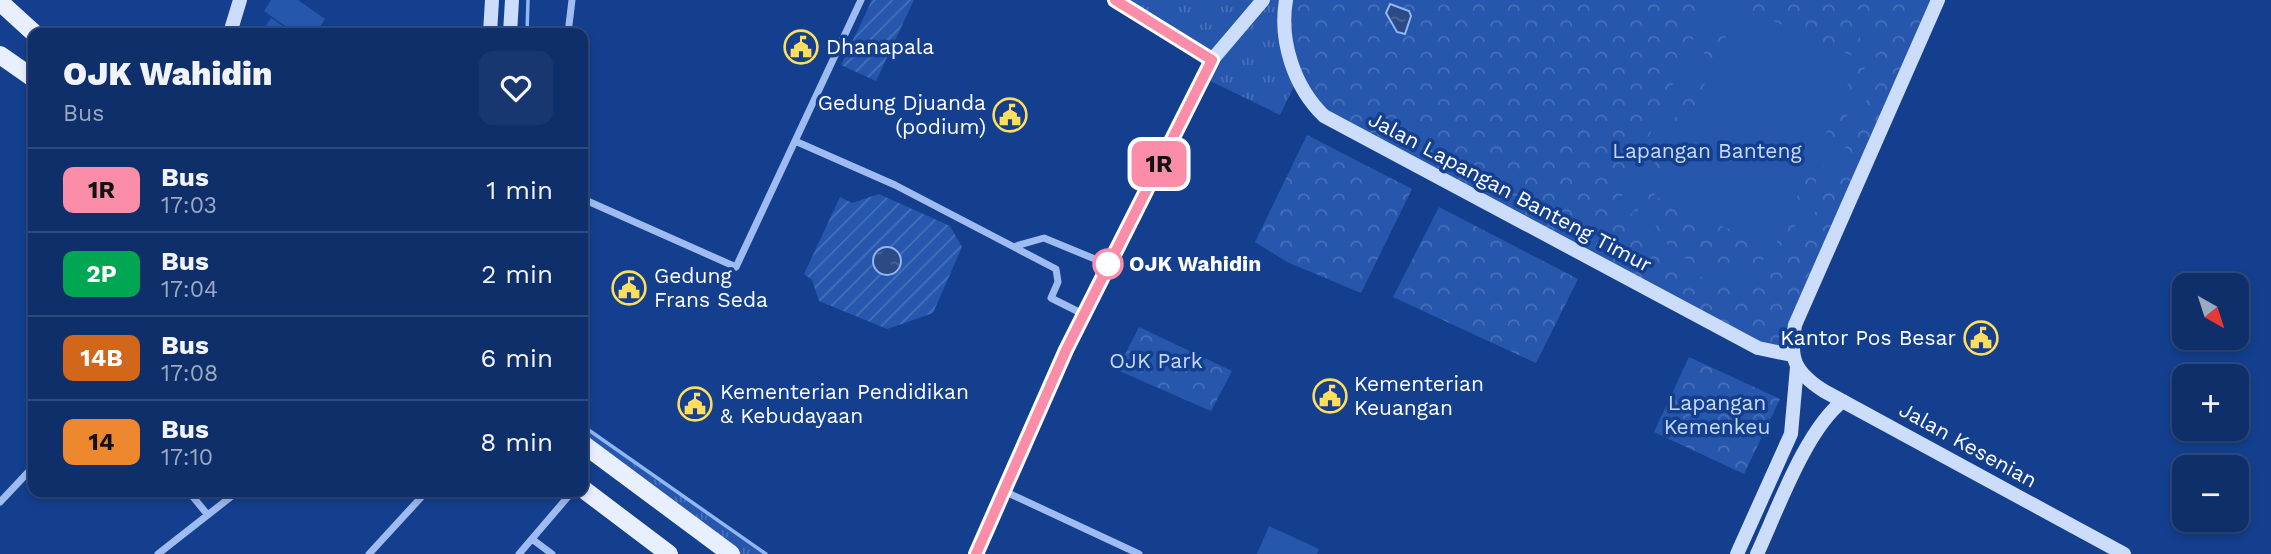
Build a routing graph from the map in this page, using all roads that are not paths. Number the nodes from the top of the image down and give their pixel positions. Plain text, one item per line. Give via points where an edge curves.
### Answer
1 (240, 0) edge
2 (492, 0) edge
3 (512, 0) edge
4 (572, 0) edge
5 (861, 0) edge
6 (1115, 0) edge
7 (1263, 0) edge
8 (1286, 0) edge
9 (1938, 0) edge
10 (0, 2) edge
11 (0, 16) edge
12 (232, 28) edge
13 (490, 28) edge
14 (510, 28) edge
15 (569, 28) edge
16 (28, 29) edge
17 (28, 31) edge
18 (0, 55) edge
19 (1212, 60) junction
20 (28, 75) edge
21 (795, 141) junction
22 (588, 201) edge
23 (1016, 246) junction
24 (1107, 264) junction
25 (1083, 314) junction
26 (1795, 361) junction
27 (1843, 401) junction
28 (588, 448) edge
29 (28, 472) edge
30 (1003, 491) junction
31 (588, 493) edge
32 (193, 497) edge
33 (230, 497) edge
34 (421, 497) edge
35 (568, 497) edge
36 (0, 502) edge
37 (207, 514) junction
38 (532, 539) junction
39 (158, 554) edge
40 (369, 554) edge
41 (519, 554) edge
42 (552, 554) edge
43 (670, 554) edge
44 (731, 554) edge
45 (976, 554) edge
46 (1139, 554) edge
47 (1737, 554) edge
48 (1757, 554) edge
49 (2124, 554) edge

1 - 12 street
2 - 13 street
3 - 14 street
4 - 15 street
5 - 21 street
6 - 19 street
7 - 19 street
8 - 26 street, Jalan Lapangan Banteng Timur via 1286,39 1297,80 1324,116 1758,348
9 - 26 street via 1795,325
10 - 16 main road
11 - 17 main road
18 - 20 main road
19 - 24 street
21 - 22 street via 736,267
21 - 23 street
23 - 24 street via 1044,239
23 - 25 street via 1056,269 1058,282 1051,298
24 - 25 street
25 - 30 street
26 - 27 street, Jalan Kesenian via 1810,382
26 - 47 street via 1791,434
27 - 48 street via 1816,432
27 - 49 street, Jalan Kesenian
28 - 44 main road
29 - 36 street
30 - 45 street
30 - 46 street
31 - 43 main road
32 - 37 street
33 - 37 street
34 - 40 street
35 - 38 street
37 - 39 street
38 - 41 street
38 - 42 street

